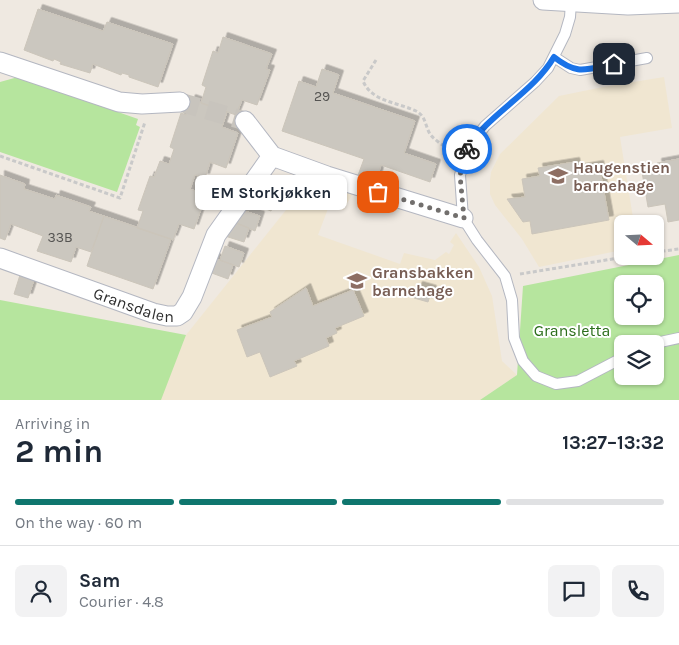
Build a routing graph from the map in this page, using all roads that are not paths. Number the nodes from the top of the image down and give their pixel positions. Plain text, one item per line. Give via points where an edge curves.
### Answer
1 (543, 0) edge
2 (571, 1) edge
3 (604, 2) edge
4 (679, 4) edge
5 (554, 57) junction
6 (647, 58) dead end
7 (0, 62) edge
8 (180, 102) tunnel mouth
9 (245, 122) tunnel mouth
10 (272, 156) junction
11 (464, 218) junction
12 (0, 258) edge
13 (679, 338) edge
14 (664, 341) edge
15 (614, 362) edge

1 - 2 street
2 - 3 street
2 - 5 lane via 565,34
3 - 4 street
5 - 6 lane via 580,70
5 - 11 lane via 535,82 485,126 468,148 460,175
7 - 8 street via 119,102
9 - 10 street
10 - 11 street
10 - 12 street, Gransdalen via 216,235 192,297 177,316 153,313
11 - 15 lane via 505,276 512,300 514,338 523,361 536,376 556,384 578,381
13 - 14 lane

